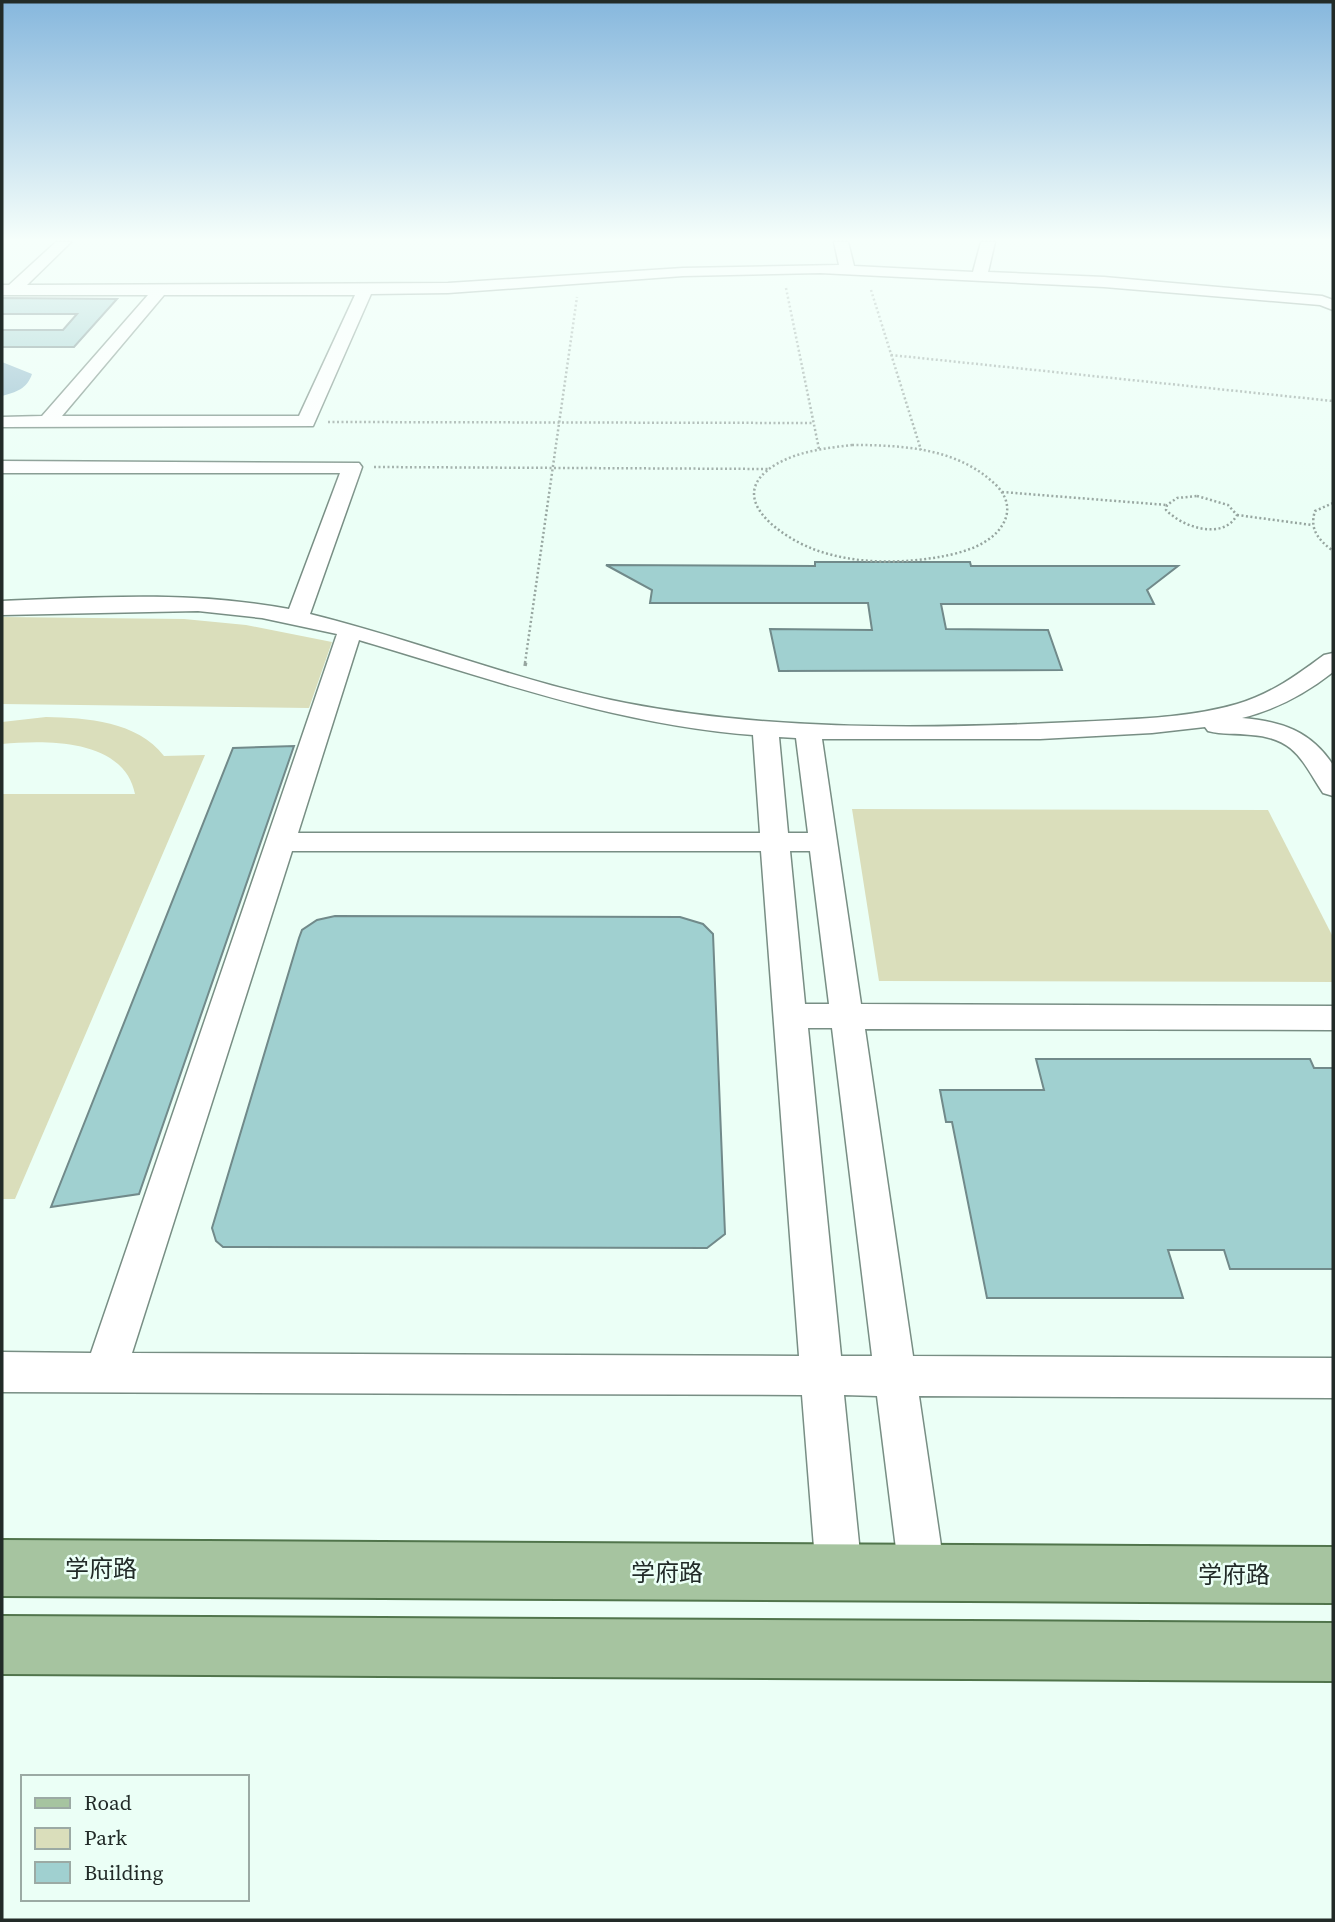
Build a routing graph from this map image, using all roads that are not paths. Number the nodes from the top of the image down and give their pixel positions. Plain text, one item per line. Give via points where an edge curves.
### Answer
1 (124, 332) edge
2 (346, 332) edge
3 (2, 422) edge
4 (47, 422) junction
5 (2, 467) edge
6 (2, 608) edge
7 (297, 618) junction
8 (351, 631) junction
9 (1333, 660) edge
10 (1154, 725) junction
11 (765, 728) junction
12 (808, 730) junction
13 (1333, 787) edge
14 (281, 842) junction
15 (775, 842) junction
16 (824, 842) junction
17 (790, 1016) junction
18 (847, 1016) junction
19 (1333, 1018) edge
20 (2, 1372) edge
21 (105, 1372) junction
22 (822, 1376) junction
23 (896, 1376) junction
24 (1333, 1378) edge
25 (2, 1568) edge
26 (839, 1573) junction
27 (922, 1573) junction
28 (1333, 1575) edge
29 (2, 1645) edge
30 (1333, 1652) edge

1 - 4 lane
2 - 4 lane via 306,422
3 - 4 lane
5 - 7 lane via 352,467
6 - 7 lane via 209,606
7 - 8 lane
8 - 11 lane via 622,710
8 - 14 lane
9 - 10 lane via 1270,701
10 - 12 lane via 1034,732
10 - 13 lane via 1273,730 1311,752
11 - 12 lane
11 - 15 lane
12 - 16 lane
14 - 15 lane
14 - 21 lane
15 - 16 lane
15 - 17 lane
16 - 18 lane
17 - 18 lane
17 - 22 lane
18 - 19 lane
18 - 23 lane
20 - 21 lane
21 - 22 lane
22 - 23 lane
22 - 26 lane
23 - 24 lane
23 - 27 lane
25 - 26 main road, 学府路
26 - 27 main road, 学府路
27 - 28 main road, 学府路
29 - 30 main road

